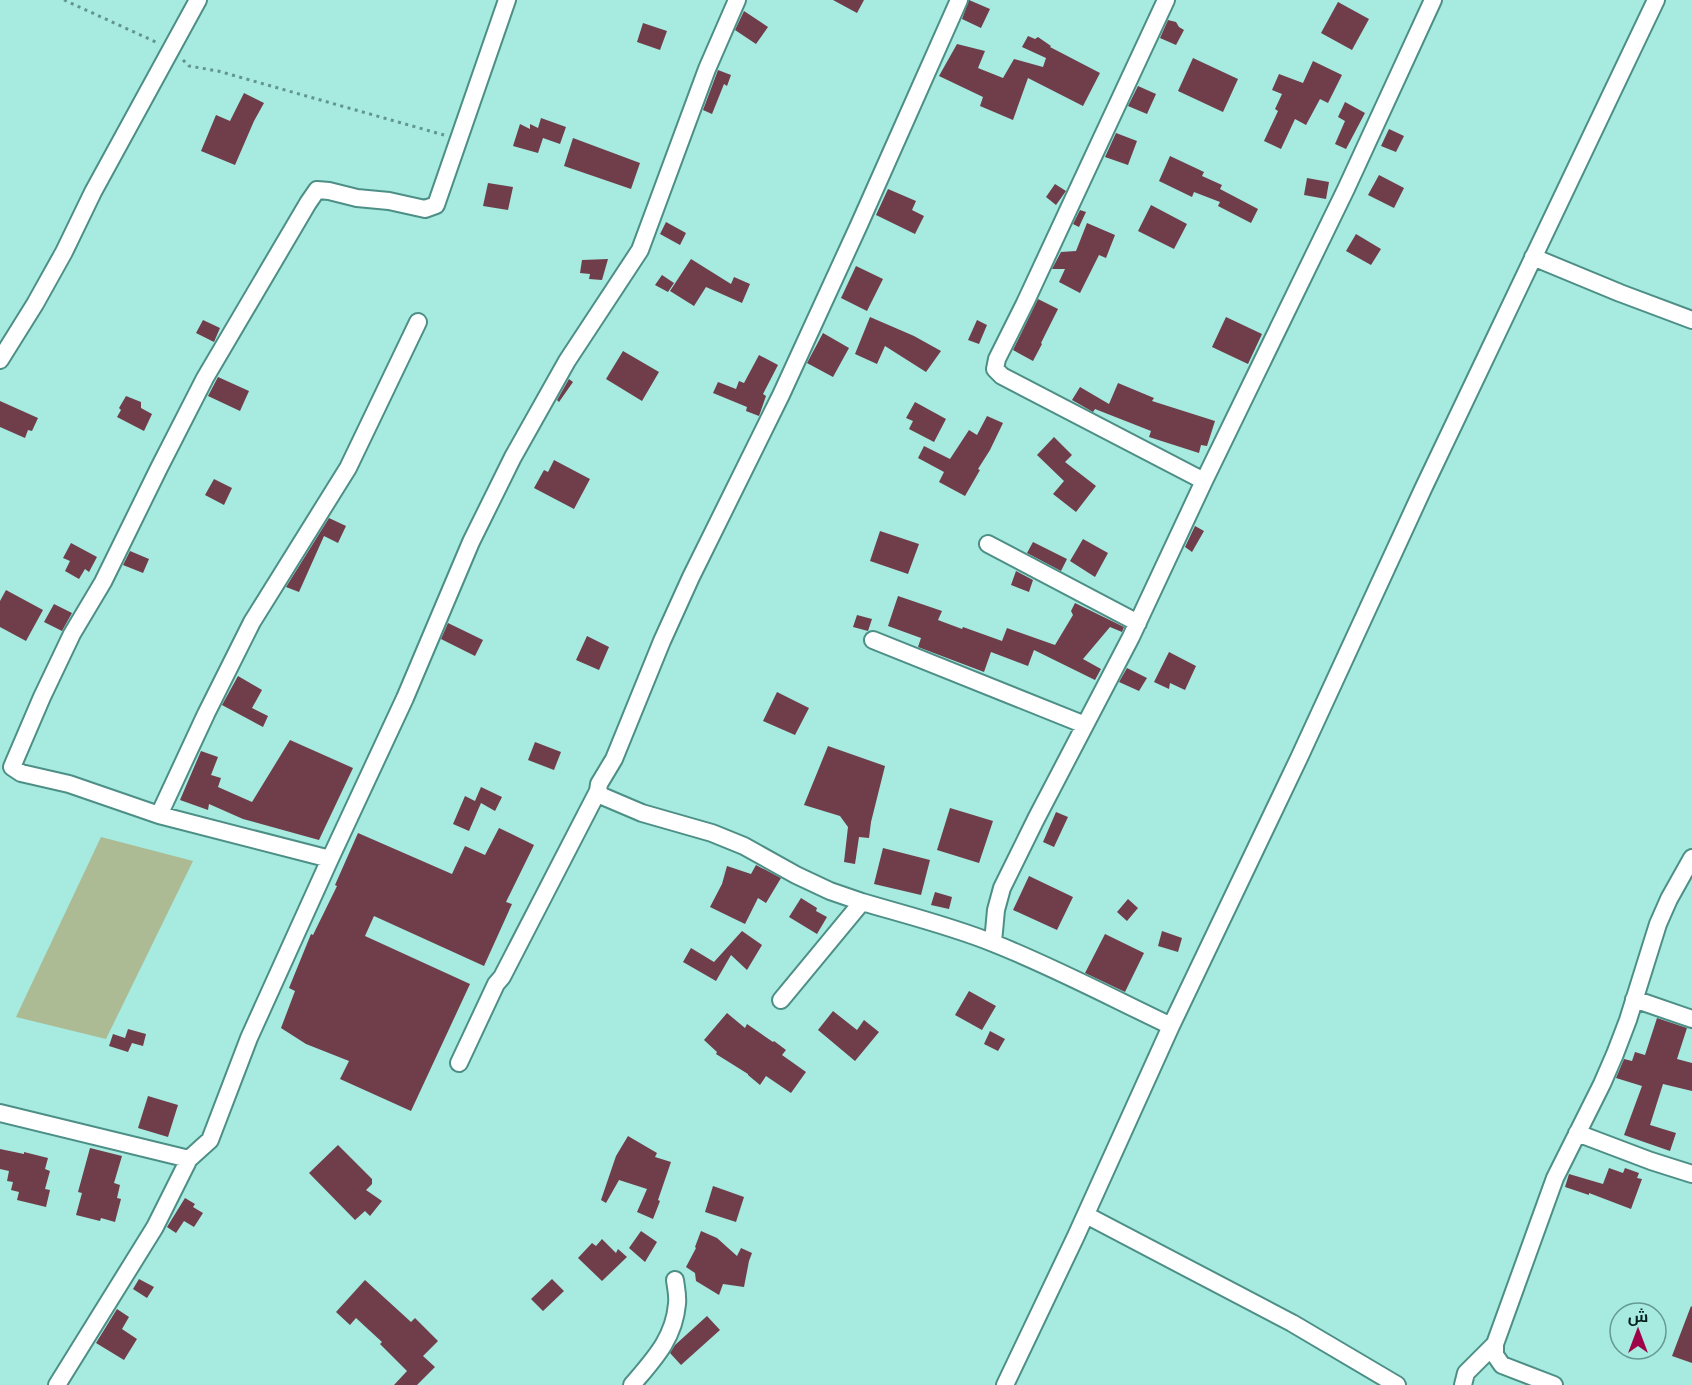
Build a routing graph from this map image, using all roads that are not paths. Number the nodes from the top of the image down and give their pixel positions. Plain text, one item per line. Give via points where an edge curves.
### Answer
1 (198, 0) edge
2 (507, 0) edge
3 (737, 0) edge
4 (959, 0) edge
5 (1166, 0) edge
6 (1433, 0) edge
7 (1656, 0) edge
8 (1533, 257) junction
9 (1692, 320) edge
10 (418, 322) dead end
11 (0, 360) edge
12 (1204, 481) junction
13 (988, 544) dead end
14 (1138, 622) junction
15 (873, 640) dead end
16 (1085, 725) junction
17 (598, 791) junction
18 (159, 815) junction
19 (330, 859) junction
20 (1692, 859) edge
21 (862, 902) junction
22 (993, 942) junction
23 (1634, 999) junction
24 (781, 1000) dead end
25 (1692, 1019) edge
26 (1171, 1026) junction
27 (459, 1063) dead end
28 (0, 1113) edge
29 (1577, 1133) junction
30 (189, 1159) junction
31 (1692, 1174) edge
32 (1086, 1215) junction
33 (675, 1280) dead end
34 (1495, 1344) junction
35 (57, 1385) edge
36 (632, 1385) edge
37 (1005, 1385) edge
38 (1397, 1385) edge
39 (1463, 1385) edge
40 (1554, 1385) edge

1 - 11 street via 64,252
2 - 18 street via 436,205 425,209 317,190 205,378 103,582 72,634 12,766
3 - 19 street via 707,69 640,250 567,361 513,457 471,542 405,698
4 - 17 street via 781,395 691,577
5 - 12 street via 995,369
6 - 12 street
7 - 8 street
8 - 9 street
8 - 26 street
10 - 18 street via 348,468 252,622
12 - 14 street
13 - 14 street
14 - 16 street
15 - 16 street
16 - 22 street via 1002,888
17 - 21 street via 642,813 744,846 796,875
17 - 27 street via 495,984
18 - 19 street
19 - 30 street via 249,1038 210,1140
20 - 23 street via 1658,924
21 - 22 street
21 - 24 street
22 - 26 street
23 - 25 street
23 - 29 street via 1607,1074
26 - 32 street
28 - 30 street
29 - 31 street
29 - 34 street via 1555,1178
30 - 35 street via 155,1227
32 - 37 street
32 - 38 street via 1292,1323
33 - 36 street via 677,1303 667,1341
34 - 39 street via 1466,1373
34 - 40 street via 1495,1355 1502,1365

